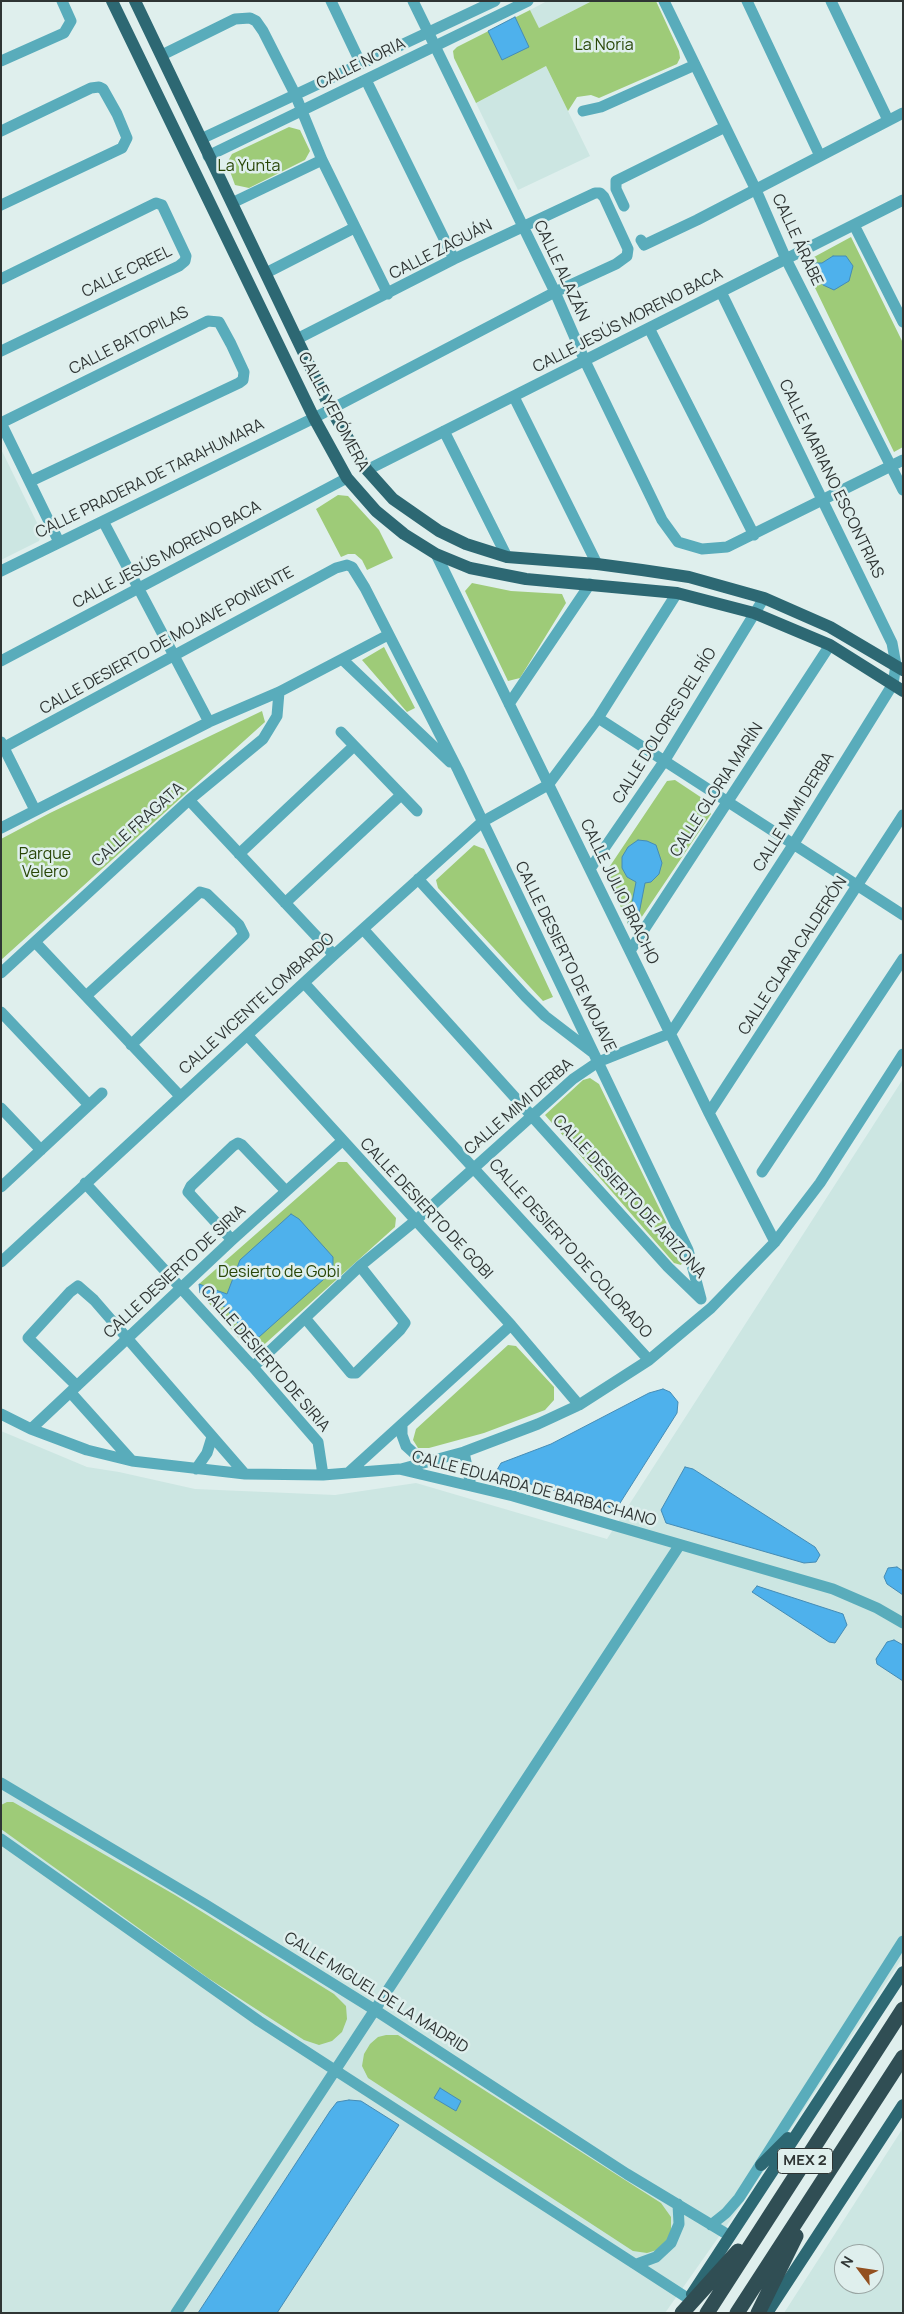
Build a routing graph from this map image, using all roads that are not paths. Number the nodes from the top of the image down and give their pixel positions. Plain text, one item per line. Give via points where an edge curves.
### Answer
1 (62, 1) edge
2 (112, 1) edge
3 (135, 1) edge
4 (331, 1) edge
5 (413, 1) edge
6 (495, 1) edge
7 (528, 1) edge
8 (664, 1) edge
9 (746, 1) edge
10 (831, 1) edge
11 (429, 33) junction
12 (435, 46) junction
13 (162, 55) junction
14 (1, 61) edge
15 (361, 64) junction
16 (695, 65) junction
17 (366, 80) junction
18 (295, 94) junction
19 (301, 111) junction
20 (583, 112) dead end
21 (903, 112) edge
22 (888, 120) junction
23 (725, 127) junction
24 (1, 131) edge
25 (201, 139) junction
26 (208, 156) junction
27 (820, 156) junction
28 (322, 160) junction
29 (756, 190) junction
30 (600, 193) joint
31 (903, 200) edge
32 (232, 203) junction
33 (1, 205) edge
34 (624, 206) dead end
35 (854, 225) junction
36 (354, 228) junction
37 (523, 228) junction
38 (642, 242) dead end
39 (786, 259) junction
40 (454, 260) junction
41 (266, 273) junction
42 (1, 279) edge
43 (555, 292) junction
44 (721, 292) junction
45 (388, 294) junction
46 (903, 322) edge
47 (649, 328) junction
48 (297, 339) junction
49 (1, 351) edge
50 (585, 361) junction
51 (514, 396) junction
52 (330, 408) junction
53 (314, 418) junction
54 (1, 423) edge
55 (444, 431) junction
56 (903, 460) edge
57 (891, 466) junction
58 (366, 470) junction
59 (347, 478) junction
60 (31, 481) junction
61 (903, 490) edge
62 (823, 500) junction
63 (104, 521) junction
64 (754, 535) junction
65 (59, 542) junction
66 (436, 554) junction
67 (507, 557) junction
68 (597, 564) junction
69 (1, 571) edge
70 (590, 584) junction
71 (139, 589) junction
72 (677, 593) junction
73 (764, 598) junction
74 (754, 613) junction
75 (388, 634) junction
76 (830, 645) junction
77 (174, 654) junction
78 (343, 660) junction
79 (1, 661) edge
80 (899, 667) edge
81 (898, 687) edge
82 (279, 692) junction
83 (509, 704) junction
84 (598, 718) junction
85 (209, 722) junction
86 (340, 732) dead end
87 (2, 746) edge
88 (354, 746) junction
89 (665, 760) junction
90 (458, 770) junction
91 (548, 785) junction
92 (401, 795) junction
93 (189, 800) junction
94 (728, 803) junction
95 (35, 810) junction
96 (417, 811) dead end
97 (903, 815) edge
98 (482, 822) junction
99 (1, 828) edge
100 (793, 845) junction
101 (239, 854) junction
102 (590, 869) junction
103 (418, 879) junction
104 (858, 886) junction
105 (285, 903) junction
106 (903, 915) edge
107 (363, 930) junction
108 (35, 942) junction
109 (630, 951) junction
110 (334, 955) junction
111 (903, 959) edge
112 (1, 973) edge
113 (305, 984) junction
114 (86, 996) junction
115 (1, 1012) edge
116 (671, 1033) junction
117 (248, 1036) junction
118 (131, 1045) junction
119 (903, 1054) edge
120 (596, 1058) junction
121 (102, 1094) dead end
122 (180, 1096) junction
123 (89, 1105) junction
124 (1, 1108) edge
125 (709, 1113) junction
126 (530, 1115) junction
127 (342, 1141) junction
128 (41, 1150) junction
129 (474, 1167) junction
130 (762, 1172) dead end
131 (85, 1183) junction
132 (1, 1186) edge
133 (286, 1191) junction
134 (415, 1221) junction
135 (232, 1240) junction
136 (775, 1242) junction
137 (1, 1262) edge
138 (360, 1266) junction
139 (180, 1288) junction
140 (701, 1299) junction
141 (711, 1308) junction
142 (305, 1318) junction
143 (511, 1325) junction
144 (127, 1338) junction
145 (649, 1360) junction
146 (253, 1367) junction
147 (74, 1389) junction
148 (579, 1405) junction
149 (1, 1414) edge
150 (402, 1424) junction
151 (31, 1429) junction
152 (212, 1437) junction
153 (464, 1452) junction
154 (132, 1461) junction
155 (430, 1461) junction
156 (196, 1469) junction
157 (399, 1469) junction
158 (348, 1473) junction
159 (245, 1474) junction
160 (323, 1475) junction
161 (471, 1486) junction
162 (679, 1546) junction
163 (903, 1623) edge
164 (1, 1783) edge
165 (1, 1839) edge
166 (903, 1941) edge
167 (903, 1972) edge
168 (903, 2009) edge
169 (375, 2010) junction
170 (903, 2056) edge
171 (336, 2070) junction
172 (903, 2104) edge
173 (812, 2113) junction
174 (761, 2165) junction
175 (816, 2192) junction
176 (678, 2204) junction
177 (769, 2217) junction
178 (711, 2225) junction
179 (730, 2236) junction
180 (637, 2264) junction
181 (689, 2299) junction
182 (176, 2313) edge
183 (681, 2313) edge
184 (707, 2313) edge
185 (737, 2313) edge
186 (758, 2313) edge
187 (767, 2313) edge

1 - 14 street via 71,21 64,33
2 - 53 main road, CALLE YEPÓMERA
3 - 13 main road, CALLE YEPÓMERA
4 - 15 street
5 - 11 street, CALLE ALAZÁN
6 - 11 street, CALLE NORIA
7 - 12 street, CALLE NORIA
8 - 16 street, CALLE ÁRABE
9 - 27 street
10 - 22 street
11 - 12 street, CALLE ALAZÁN
11 - 15 street, CALLE NORIA
12 - 17 street, CALLE NORIA
12 - 37 street, CALLE ALAZÁN
13 - 18 street via 235,18 250,18 263,31
13 - 25 main road, CALLE YEPÓMERA
15 - 18 street, CALLE NORIA
16 - 20 street
16 - 23 street, CALLE ÁRABE
17 - 19 street, CALLE NORIA
17 - 40 street
18 - 19 street
18 - 25 street, CALLE NORIA
19 - 26 street, CALLE NORIA
19 - 28 street
21 - 22 street
22 - 27 street
23 - 29 street, CALLE ÁRABE
23 - 34 street via 616,181
24 - 33 street via 99,87 117,114 127,138 122,148
25 - 26 main road, CALLE YEPÓMERA
26 - 32 main road, CALLE YEPÓMERA
27 - 29 street
28 - 32 street
28 - 36 street
29 - 38 street
29 - 39 street, CALLE ÁRABE
30 - 37 street, CALLE ZAGUÁN
30 - 43 street, CALLE PRADERA DE TARAHUMARA via 629,254 616,264
31 - 35 street, CALLE JESÚS MORENO BACA
32 - 41 main road, CALLE YEPÓMERA
35 - 39 street, CALLE JESÚS MORENO BACA
35 - 46 street
36 - 41 street
36 - 45 street
37 - 40 street, CALLE ZAGUÁN
37 - 43 street, CALLE ALAZÁN
39 - 44 street, CALLE JESÚS MORENO BACA
39 - 57 street, CALLE ÁRABE
40 - 45 street, CALLE ZAGUÁN
41 - 48 main road, CALLE YEPÓMERA
42 - 49 street, CALLE CREEL via 156,203 162,205 186,256 179,266
43 - 50 street, CALLE ALAZÁN
43 - 52 street, CALLE PRADERA DE TARAHUMARA
44 - 47 street, CALLE JESÚS MORENO BACA
44 - 62 street, CALLE MARIANO ESCONTRIAS
45 - 48 street, CALLE ZAGUÁN
47 - 50 street, CALLE JESÚS MORENO BACA
47 - 64 street
48 - 52 main road, CALLE YEPÓMERA
50 - 51 street, CALLE JESÚS MORENO BACA
50 - 64 street, CALLE ALAZÁN via 670,535 688,546 714,550
51 - 55 street, CALLE JESÚS MORENO BACA
51 - 68 street
52 - 53 street, CALLE PRADERA DE TARAHUMARA
52 - 58 main road, CALLE YEPÓMERA
53 - 59 main road, CALLE YEPÓMERA
53 - 63 street, CALLE PRADERA DE TARAHUMARA
54 - 60 street
54 - 60 street, CALLE BATOPILAS via 202,323 219,322 232,344 244,372 240,383
55 - 58 street, CALLE JESÚS MORENO BACA
55 - 67 street
56 - 57 street
57 - 61 street, CALLE ÁRABE
57 - 62 street
58 - 67 main road, CALLE YEPÓMERA via 393,499 439,531
59 - 66 main road, CALLE YEPÓMERA via 376,511
59 - 71 street, CALLE JESÚS MORENO BACA
60 - 65 street
62 - 64 street
62 - 80 street, CALLE MARIANO ESCONTRIAS via 880,616
63 - 65 street, CALLE PRADERA DE TARAHUMARA
63 - 71 street
65 - 69 street, CALLE PRADERA DE TARAHUMARA
66 - 70 main road, CALLE YEPÓMERA via 493,574
66 - 83 street, CALLE JULIO BRACHO
67 - 68 main road, CALLE YEPÓMERA
68 - 73 main road, CALLE YEPÓMERA via 688,577
70 - 72 main road, CALLE YEPÓMERA
70 - 83 street
71 - 77 street
71 - 79 street, CALLE JESÚS MORENO BACA
72 - 74 main road, CALLE YEPÓMERA
72 - 84 street
73 - 74 street, CALLE DOLORES DEL RÍO
73 - 80 main road, CALLE YEPÓMERA via 830,626
74 - 76 main road, CALLE YEPÓMERA
74 - 89 street, CALLE DOLORES DEL RÍO
75 - 77 street, CALLE DESIERTO DE MOJAVE PONIENTE via 357,572 350,566 336,568
75 - 78 street
75 - 90 street, CALLE DESIERTO DE MOJAVE
76 - 81 main road, CALLE YEPÓMERA
76 - 94 street, CALLE GLORIA MARÍN
77 - 85 street
77 - 87 street, CALLE DESIERTO DE MOJAVE PONIENTE via 53,722
78 - 82 street
78 - 90 street
80 - 81 street, CALLE MARIANO ESCONTRIAS
81 - 100 street, CALLE MIMI DERBA
82 - 85 street
82 - 93 street, CALLE FRAGATA via 277,716 263,738
83 - 91 street, CALLE JULIO BRACHO
84 - 89 street
84 - 91 street
85 - 95 street
86 - 88 street
87 - 95 street
88 - 92 street
88 - 101 street
89 - 94 street
89 - 102 street, CALLE DOLORES DEL RÍO
90 - 98 street, CALLE DESIERTO DE MOJAVE
91 - 98 street, CALLE VICENTE LOMBARDO
91 - 102 street, CALLE JULIO BRACHO
92 - 96 street
92 - 105 street
93 - 101 street
93 - 108 street, CALLE FRAGATA
94 - 100 street
94 - 109 street, CALLE GLORIA MARÍN
95 - 99 street
97 - 104 street, CALLE CLARA CALDERÓN
98 - 103 street, CALLE VICENTE LOMBARDO
98 - 120 street, CALLE DESIERTO DE MOJAVE
100 - 104 street
100 - 116 street, CALLE MIMI DERBA
101 - 105 street
102 - 109 street, CALLE JULIO BRACHO
103 - 107 street, CALLE VICENTE LOMBARDO
103 - 120 street via 524,996
104 - 106 street
104 - 125 street, CALLE CLARA CALDERÓN
105 - 110 street
107 - 110 street, CALLE VICENTE LOMBARDO
107 - 126 street, CALLE DESIERTO DE ARIZONA
108 - 112 street, CALLE FRAGATA
108 - 114 street
109 - 116 street, CALLE JULIO BRACHO
110 - 113 street, CALLE VICENTE LOMBARDO
111 - 130 street
113 - 117 street, CALLE VICENTE LOMBARDO
113 - 129 street, CALLE DESIERTO DE COLORADO
114 - 118 street
114 - 118 street via 200,892 207,894 239,925 244,935
115 - 123 street
116 - 120 street, CALLE MIMI DERBA
116 - 125 street, CALLE JULIO BRACHO
117 - 122 street, CALLE VICENTE LOMBARDO
117 - 127 street, CALLE DESIERTO DE GOBI
118 - 122 street
119 - 136 street via 820,1183
120 - 126 street, CALLE MIMI DERBA
120 - 140 street, CALLE DESIERTO DE MOJAVE via 688,1250
121 - 123 street
122 - 131 street, CALLE VICENTE LOMBARDO
123 - 128 street
124 - 128 street
125 - 136 street, CALLE JULIO BRACHO
126 - 129 street, CALLE MIMI DERBA
126 - 140 street, CALLE DESIERTO DE ARIZONA
127 - 133 street, CALLE DESIERTO DE SIRIA
127 - 134 street, CALLE DESIERTO DE GOBI
128 - 132 street
129 - 134 street, CALLE MIMI DERBA
129 - 145 street, CALLE DESIERTO DE COLORADO
131 - 137 street, CALLE VICENTE LOMBARDO
131 - 139 street, CALLE DESIERTO DE SIRIA
133 - 135 street, CALLE DESIERTO DE SIRIA
133 - 135 street via 242,1145 233,1146 188,1192
134 - 138 street, CALLE MIMI DERBA
134 - 143 street, CALLE DESIERTO DE GOBI
135 - 139 street, CALLE DESIERTO DE SIRIA
136 - 141 street
138 - 142 street, CALLE MIMI DERBA
138 - 142 street via 405,1323 356,1373 351,1373
139 - 144 street, CALLE DESIERTO DE SIRIA
139 - 146 street, CALLE DESIERTO DE SIRIA
140 - 141 street, CALLE DESIERTO DE ARIZONA
141 - 145 street
142 - 146 street, CALLE MIMI DERBA
143 - 148 street, CALLE DESIERTO DE GOBI
143 - 150 street
144 - 147 street, CALLE DESIERTO DE SIRIA
144 - 147 street via 83,1289 76,1287 28,1338
144 - 152 street
145 - 148 street
146 - 160 street, CALLE DESIERTO DE SIRIA via 318,1442
147 - 151 street, CALLE DESIERTO DE SIRIA
147 - 154 street
148 - 153 street
149 - 151 street, CALLE EDUARDA DE BARBACHANO
150 - 155 street via 406,1446 417,1456
150 - 158 street
151 - 154 street, CALLE EDUARDA DE BARBACHANO via 87,1450
152 - 156 street via 208,1453
152 - 159 street
153 - 155 street
153 - 161 street
154 - 156 street, CALLE EDUARDA DE BARBACHANO
155 - 157 street
156 - 159 street, CALLE EDUARDA DE BARBACHANO
157 - 158 street, CALLE EDUARDA DE BARBACHANO
157 - 161 street, CALLE EDUARDA DE BARBACHANO
158 - 160 street, CALLE EDUARDA DE BARBACHANO
159 - 160 street, CALLE EDUARDA DE BARBACHANO
161 - 162 street, CALLE EDUARDA DE BARBACHANO
162 - 163 street, CALLE EDUARDA DE BARBACHANO via 833,1588
162 - 169 street
164 - 169 street, CALLE MIGUEL DE LA MADRID
165 - 171 street via 259,2021
166 - 174 street
167 - 173 main road
168 - 177 highway, MEX 2
169 - 171 street
169 - 176 street, CALLE MIGUEL DE LA MADRID
170 - 175 highway, MEX 2
171 - 180 street
171 - 182 street
172 - 187 main road
173 - 174 main road
173 - 179 main road
174 - 178 street via 739,2198
175 - 185 highway, MEX 2
175 - 186 highway
176 - 178 street, CALLE MIGUEL DE LA MADRID
176 - 180 street via 679,2224 671,2242 656,2258
177 - 183 highway
177 - 184 highway, MEX 2
178 - 179 street, CALLE MIGUEL DE LA MADRID
179 - 181 main road
180 - 181 street
181 - 183 main road

